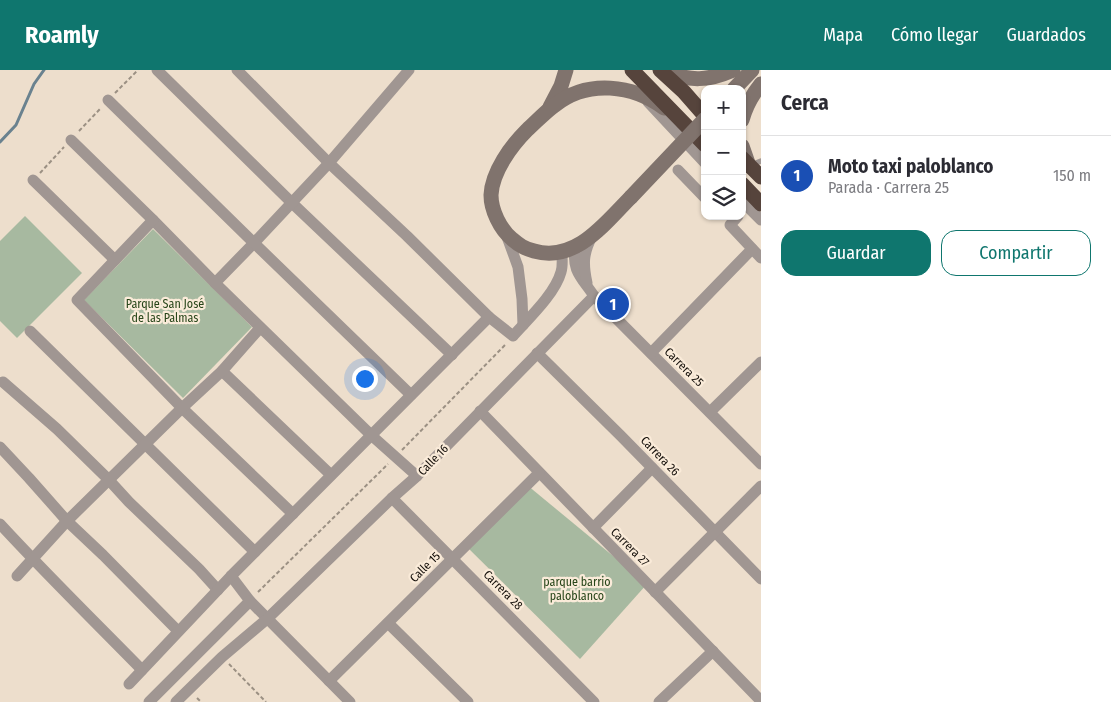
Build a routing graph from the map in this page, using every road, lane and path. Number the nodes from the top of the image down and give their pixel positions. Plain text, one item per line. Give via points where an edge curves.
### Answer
1 (138, 70) edge
2 (157, 70) edge
3 (409, 70) edge
4 (566, 70) edge
5 (632, 70) edge
6 (660, 70) edge
7 (666, 70) edge
8 (733, 70) edge
9 (752, 70) edge
10 (242, 72) edge
11 (738, 85) edge
12 (760, 87) edge
13 (640, 94) junction
14 (108, 100) junction
15 (746, 109) edge
16 (701, 112) edge
17 (545, 114) junction
18 (676, 116) junction
19 (701, 121) edge
20 (71, 140) junction
21 (701, 142) edge
22 (701, 159) edge
23 (329, 162) junction
24 (751, 162) edge
25 (678, 170) dead end
26 (761, 177) edge
27 (33, 180) joint
28 (701, 194) edge
29 (291, 202) junction
30 (748, 205) edge
31 (153, 220) junction
32 (731, 220) edge
33 (761, 220) edge
34 (506, 234) junction
35 (592, 236) junction
36 (254, 243) junction
37 (752, 249) junction
38 (569, 250) junction
39 (761, 258) edge
40 (115, 260) junction
41 (215, 282) junction
42 (591, 292) junction
43 (489, 317) junction
44 (523, 325) junction
45 (260, 328) junction
46 (30, 331) dead end
47 (513, 336) junction
48 (538, 353) junction
49 (651, 353) junction
50 (452, 355) junction
51 (761, 362) edge
52 (222, 371) junction
53 (3, 382) dead end
54 (411, 395) junction
55 (182, 408) junction
56 (480, 411) junction
57 (710, 412) junction
58 (371, 435) junction
59 (145, 445) junction
60 (0, 447) edge
61 (395, 457) junction
62 (761, 464) edge
63 (652, 468) junction
64 (539, 473) junction
65 (331, 475) junction
66 (417, 476) junction
67 (108, 479) junction
68 (761, 486) edge
69 (392, 498) junction
70 (293, 514) junction
71 (67, 521) junction
72 (0, 524) edge
73 (593, 528) junction
74 (715, 532) junction
75 (255, 552) junction
76 (32, 559) junction
77 (453, 559) junction
78 (17, 576) dead end
79 (231, 576) junction
80 (761, 579) edge
81 (218, 590) junction
82 (655, 592) junction
83 (250, 601) junction
84 (267, 619) junction
85 (388, 624) junction
86 (178, 631) junction
87 (713, 651) junction
88 (222, 657) junction
89 (142, 670) junction
90 (329, 681) junction
91 (129, 684) dead end
92 (346, 701) edge
93 (761, 701) edge
94 (149, 702) edge
95 (176, 702) edge
96 (266, 702) edge
97 (468, 702) edge
98 (594, 702) edge
99 (659, 702) edge

1 - 14 path
2 - 29 street
3 - 23 street
4 - 17 street via 558,94
5 - 18 highway
6 - 16 highway
7 - 8 street via 697,79
9 - 11 street
10 - 23 street
12 - 15 street
13 - 17 street via 611,88 582,91 562,100
13 - 18 street
13 - 22 street
14 - 20 path
14 - 36 street
17 - 34 street via 518,139 495,176 491,196 496,218
18 - 21 highway
19 - 35 street, bridge
20 - 27 path
20 - 31 street
23 - 29 street
23 - 43 street
24 - 26 highway
25 - 28 street
27 - 40 street
29 - 36 street
29 - 50 street
30 - 33 street
31 - 40 street
31 - 41 street
32 - 37 street
34 - 38 street via 521,247 543,253
34 - 44 street via 518,268
35 - 38 street
35 - 42 street via 584,261
36 - 41 street
36 - 54 street
37 - 39 street
37 - 49 street
38 - 42 street, Carrera 25 via 574,266
38 - 44 street via 557,281
40 - 55 street via 77,300
41 - 45 street
42 - 48 street, Calle 16
42 - 49 street, Carrera 25
43 - 47 street
43 - 50 street
44 - 47 street
45 - 52 street
45 - 58 street
46 - 59 street
47 - 61 path
48 - 56 street, Calle 16
48 - 63 street, Carrera 26
49 - 57 street, Carrera 25
50 - 54 street
51 - 57 street
52 - 55 street
52 - 65 street
53 - 67 street
54 - 58 street
55 - 59 street
55 - 70 street
56 - 64 street, Carrera 27
56 - 66 street, Calle 16
57 - 62 street, Carrera 25
58 - 61 street
58 - 65 street
59 - 67 street
59 - 75 street
60 - 71 street
61 - 66 street
61 - 83 path
63 - 73 street
63 - 74 street, Carrera 26
64 - 73 street, Carrera 27
64 - 77 street, Calle 15
65 - 70 street
66 - 69 street, Calle 16
67 - 71 street
67 - 81 street
68 - 74 street
69 - 77 street, Carrera 28
69 - 84 street, Calle 16
70 - 75 street
71 - 76 street
71 - 86 street
72 - 76 street
73 - 82 street, Carrera 27
74 - 80 street, Carrera 26
74 - 82 street
75 - 79 street
76 - 78 street
76 - 89 street
77 - 85 street, Calle 15
77 - 98 street, Carrera 28
79 - 81 street
79 - 83 street
81 - 86 street
82 - 87 street, Carrera 27
83 - 84 street
83 - 94 street
84 - 88 street, Calle 16
84 - 90 street
85 - 90 street, Calle 15
85 - 97 street
86 - 89 street
87 - 93 street, Carrera 27
87 - 99 street
88 - 95 street, Calle 16
88 - 96 path
89 - 91 street
90 - 92 street

